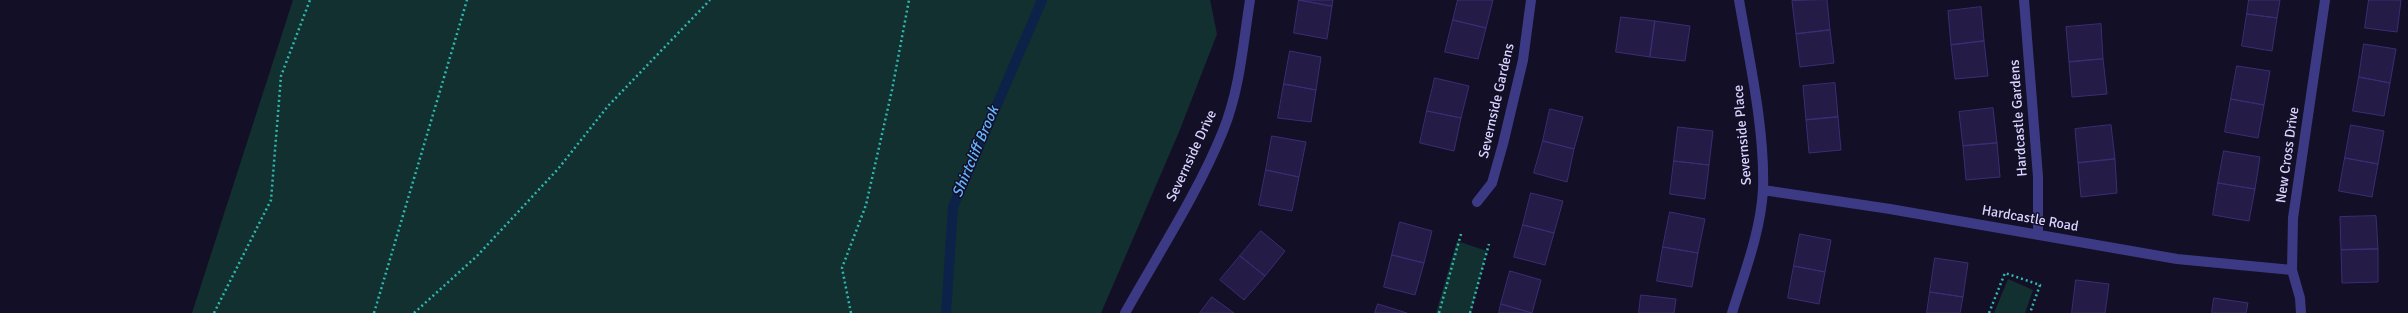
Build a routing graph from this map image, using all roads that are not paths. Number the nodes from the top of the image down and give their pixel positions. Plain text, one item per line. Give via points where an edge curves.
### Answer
1 (1250, 0) edge
2 (1532, 0) edge
3 (1739, 0) edge
4 (2024, 0) edge
5 (2325, 0) edge
6 (1763, 190) junction
7 (1476, 202) dead end
8 (2038, 235) junction
9 (2292, 270) junction
10 (1126, 313) edge
11 (1732, 313) edge
12 (2301, 313) edge

1 - 10 street, Severnside Drive via 1237,87 1223,130 1204,171
2 - 7 street, Severnside Gardens via 1523,60 1503,144 1492,183
3 - 6 street, Severnside Place via 1759,132
4 - 8 street, Hardcastle Gardens via 2038,177
5 - 9 street, New Cross Drive via 2293,218
6 - 8 street, Hardcastle Road via 1890,208
6 - 11 street, Severnside Place via 1756,231
8 - 9 street, Hardcastle Road via 2177,259
9 - 12 street, New Cross Drive via 2300,298

